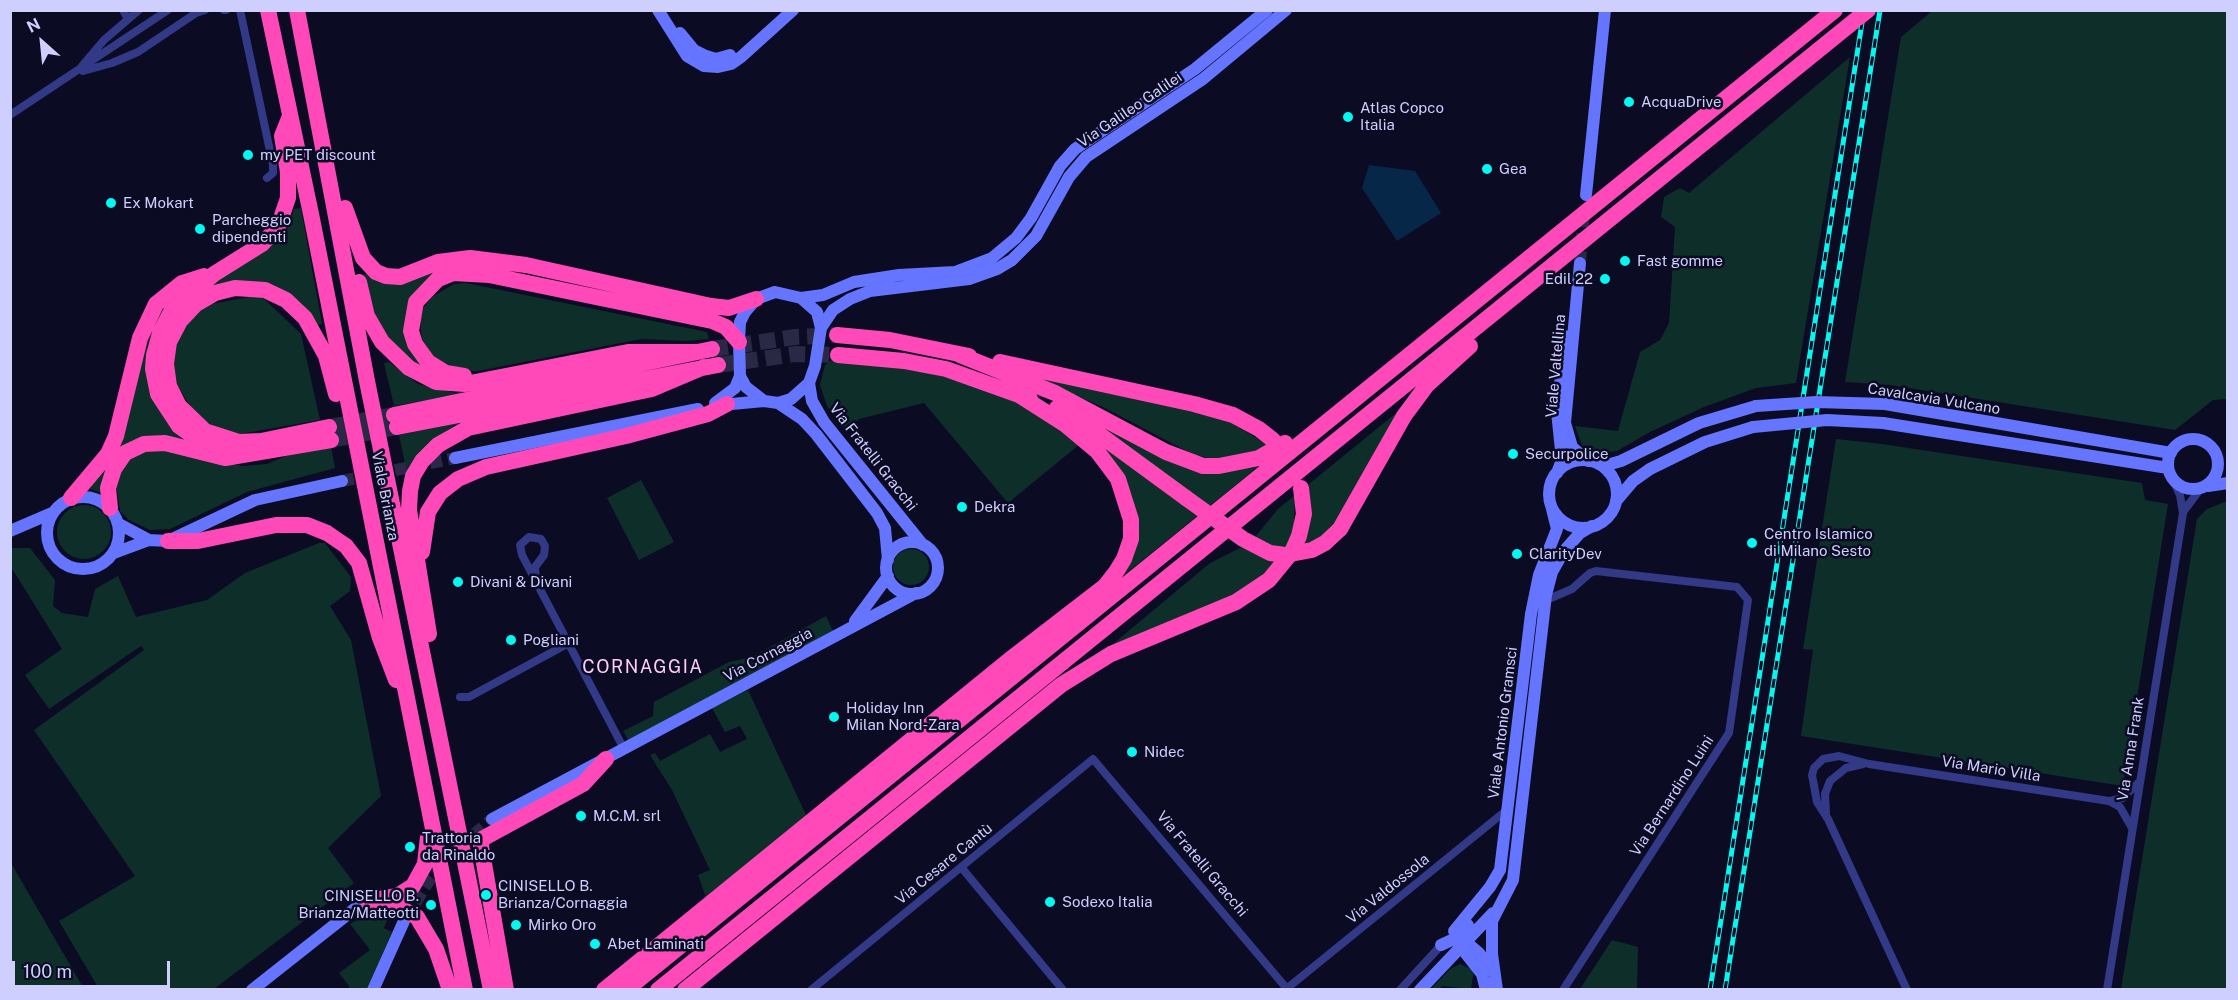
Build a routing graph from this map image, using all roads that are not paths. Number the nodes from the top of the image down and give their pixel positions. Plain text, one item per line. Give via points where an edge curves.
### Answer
1 (123, 10) edge
2 (139, 10) edge
3 (168, 10) edge
4 (205, 10) edge
5 (234, 10) edge
6 (240, 10) edge
7 (268, 10) edge
8 (297, 10) edge
9 (658, 10) edge
10 (666, 10) edge
11 (793, 10) edge
12 (1267, 10) edge
13 (1286, 10) edge
14 (1605, 10) edge
15 (1835, 10) edge
16 (1863, 14) edge
17 (128, 20) junction
18 (242, 24) junction
19 (748, 48) junction
20 (76, 73) junction
21 (10, 115) edge
22 (290, 116) junction
23 (324, 152) junction
24 (267, 178) dead end
25 (1586, 195) tunnel mouth
26 (345, 208) junction
27 (1512, 271) junction
28 (214, 274) junction
29 (801, 298) junction
30 (756, 299) junction
31 (1508, 302) junction
32 (821, 328) junction
33 (837, 335) tunnel mouth
34 (739, 342) junction
35 (838, 354) tunnel mouth
36 (960, 355) junction
37 (740, 376) junction
38 (495, 378) junction
39 (809, 383) junction
40 (1019, 395) junction
41 (764, 401) junction
42 (778, 403) junction
43 (727, 404) junction
44 (709, 407) junction
45 (1273, 440) dead end
46 (357, 452) junction
47 (2171, 453) junction
48 (2221, 453) edge
49 (239, 454) junction
50 (455, 458) tunnel mouth
51 (1592, 462) junction
52 (1557, 473) junction
53 (2171, 474) junction
54 (342, 481) tunnel mouth
55 (2228, 483) edge
56 (2204, 487) junction
57 (1301, 488) dead end
58 (71, 498) junction
59 (1614, 505) junction
60 (110, 508) junction
61 (1552, 509) junction
62 (52, 513) junction
63 (2183, 513) junction
64 (119, 524) junction
65 (1592, 526) junction
66 (15, 529) edge
67 (47, 536) junction
68 (150, 540) junction
69 (168, 541) junction
70 (923, 545) junction
71 (114, 553) junction
72 (888, 560) junction
73 (888, 576) junction
74 (536, 580) junction
75 (916, 593) junction
76 (424, 601) junction
77 (1545, 601) junction
78 (849, 628) junction
79 (569, 644) junction
80 (432, 697) junction
81 (460, 697) dead end
82 (408, 704) junction
83 (624, 749) junction
84 (606, 759) junction
85 (1093, 759) joint
86 (1869, 764) junction
87 (2140, 780) junction
88 (2109, 801) junction
89 (1508, 809) junction
90 (430, 819) junction
91 (492, 819) tunnel mouth
92 (1828, 819) junction
93 (2132, 828) junction
94 (961, 867) junction
95 (368, 902) junction
96 (1498, 907) junction
97 (404, 921) tunnel mouth
98 (1462, 944) junction
99 (1441, 945) joint
100 (1287, 989) edge
101 (252, 990) edge
102 (373, 990) edge
103 (450, 990) edge
104 (465, 990) edge
105 (491, 990) edge
106 (506, 990) edge
107 (604, 990) edge
108 (626, 990) edge
109 (658, 990) edge
110 (686, 990) edge
111 (811, 990) edge
112 (1063, 990) edge
113 (1400, 990) edge
114 (1420, 990) edge
115 (1486, 990) edge
116 (1497, 990) edge
117 (1563, 990) edge
118 (1907, 990) edge
119 (2107, 990) edge

1 - 17 street
2 - 17 street
3 - 20 street
4 - 20 street via 138,52
5 - 18 street
6 - 18 street
7 - 22 highway, Viale Brianza
8 - 23 highway, Viale Brianza
9 - 19 main road via 681,48 704,66 724,65 741,57
10 - 19 main road via 687,43 706,56 716,58
11 - 19 main road
12 - 29 main road, Via Galileo Galilei via 1195,69 1075,149 1060,166 1016,238 992,258 954,272 854,282 823,295
13 - 32 main road, Via Galileo Galilei via 1203,79 1086,157 1069,177 1036,236 1012,260 969,279 870,291 834,310
14 - 25 main road
15 - 27 highway
16 - 31 highway
17 - 20 street via 104,39
18 - 24 street via 273,165 273,173
20 - 21 street
22 - 28 highway via 282,136 288,198 278,227 262,244
22 - 46 highway, Viale Brianza
23 - 26 highway
23 - 80 highway, Viale Brianza
26 - 30 highway via 363,258 376,272 386,276 400,278 438,262 470,258 526,265 711,306 729,308
26 - 38 highway via 363,303 374,330 390,352 409,368 436,382 465,384
27 - 36 highway via 1470,292 1294,438 1259,458 1219,466 1203,466 1166,452 1055,393
27 - 108 highway
28 - 49 highway via 165,321 154,355 155,382 164,406 179,426 204,444
28 - 58 highway via 182,283 156,304 140,338 116,436 108,454
29 - 30 main road via 775,292
29 - 32 main road via 817,312
30 - 34 main road via 740,322
31 - 40 highway, bridge via 1491,326 1427,385 1404,416 1340,530 1312,550 1285,555 1270,553 1243,539 1085,424 1057,408
31 - 109 highway
32 - 39 main road
33 - 36 highway via 890,340
34 - 37 main road
34 - 38 highway via 726,327 700,318 489,275 453,273 438,279 416,302 412,318 415,344 428,362 446,373
35 - 40 highway via 946,369
36 - 45 highway via 1194,404 1233,416
37 - 41 main road via 746,387
37 - 44 main road via 735,388
38 - 76 highway via 628,352 705,350 395,421 711,366 652,389 468,428 438,445 422,461 410,491 409,510
39 - 42 main road via 791,399
39 - 70 main road, Via Fratelli Gracchi via 812,401 824,423
40 - 107 highway via 1066,424 1097,451 1118,479 1131,520 1131,539 1116,572 1105,586
41 - 42 main road
41 - 43 main road
42 - 72 main road, Via Fratelli Gracchi via 816,434 877,513 885,528
43 - 44 main road
43 - 76 highway via 708,414 486,467 458,479 440,493 426,518 422,549
44 - 50 main road
46 - 49 highway via 346,440 319,341 305,318 286,300 253,288 235,288 196,304 180,321 166,353 166,375 179,406 214,436 239,442 330,434 261,453
46 - 82 highway, Viale Brianza
47 - 48 main road via 2180,443 2193,439
47 - 51 main road, Cavalcavia Vulcano, bridge via 1885,404 1816,402 1756,406 1699,423 1615,463
47 - 53 main road
48 - 56 main road via 2218,471
49 - 60 highway via 225,458 165,443 131,449 119,460 110,478
51 - 52 main road via 1572,462
51 - 52 main road, Viale Valtellina via 1572,447 1565,423 1578,265 1558,392 1562,456
51 - 59 main road via 1606,470 1613,480
52 - 61 main road via 1549,490
53 - 56 main road via 2189,489
53 - 59 main road, Cavalcavia Vulcano, bridge via 1882,423 1827,420 1753,427 1705,442 1650,469 1628,486
53 - 63 street, Via Anna Frank
54 - 69 main road via 255,500
55 - 56 main road
56 - 63 street, Via Anna Frank
57 - 110 highway via 1304,514 1299,536 1292,552 1269,580 1228,605 1111,654 1060,685
58 - 60 main road via 93,497
58 - 62 main road
59 - 65 main road via 1606,518
60 - 64 main road
61 - 65 main road via 1571,525
61 - 89 main road, Viale Antonio Gramsci via 1557,529 1539,575 1533,604
62 - 66 main road
62 - 67 main road
63 - 87 street, Via Anna Frank
64 - 68 main road
64 - 71 main road
65 - 77 main road, Viale Antonio Gramsci via 1576,537 1559,558
66 - 67 main road via 38,530
67 - 71 main road via 57,558 74,568 94,568
68 - 69 main road
68 - 71 main road
69 - 82 highway via 198,540 276,525 307,525 327,533 346,546 358,563 380,638
70 - 72 main road via 904,543 894,549
70 - 75 main road via 934,554 938,570 931,585
72 - 73 main road
73 - 75 main road via 899,589
73 - 78 main road, Via Cornaggia
74 - 74 street via 536,567 545,546 537,537 529,537 522,542 520,551
74 - 79 street
75 - 78 main road, Via Cornaggia
76 - 80 highway
77 - 96 main road, Viale Antonio Gramsci via 1513,879
77 - 117 street, Via Bernardino Luini via 1572,589 1593,571 1737,587 1748,600 1729,733
78 - 83 main road, Via Cornaggia
79 - 81 street via 469,697
79 - 83 street
80 - 105 highway, Viale Brianza
82 - 90 highway, Viale Brianza
83 - 84 main road, Via Cornaggia
84 - 91 main road, Via Cornaggia
84 - 106 highway via 583,784 482,839
85 - 94 street, Via Cesare Cantù
85 - 100 street, Via Fratelli Gracchi
86 - 88 street, Via Mario Villa
86 - 92 street, Via Mario Villa via 1846,768 1830,781 1824,801
86 - 92 street, Via Mario Villa via 1830,756 1814,768 1814,793
87 - 88 street via 2128,795
87 - 93 street, Via Anna Frank
88 - 93 street via 2120,807
89 - 98 main road, Viale Antonio Gramsci via 1499,884
89 - 100 street, Via Valdossola
90 - 95 highway via 428,854 418,880 403,893
90 - 104 highway, Viale Brianza
92 - 118 street, Via Mario Villa
93 - 119 street, Via Anna Frank
94 - 111 street, Via Cesare Cantù
94 - 112 street
95 - 101 main road
95 - 103 highway via 393,904 417,917 436,949
96 - 98 main road, Viale Antonio Gramsci
96 - 116 main road, Viale Antonio Gramsci via 1492,921 1491,943
97 - 102 main road
98 - 99 main road
98 - 114 main road
98 - 115 main road via 1482,974
98 - 116 main road via 1490,967
99 - 113 street

